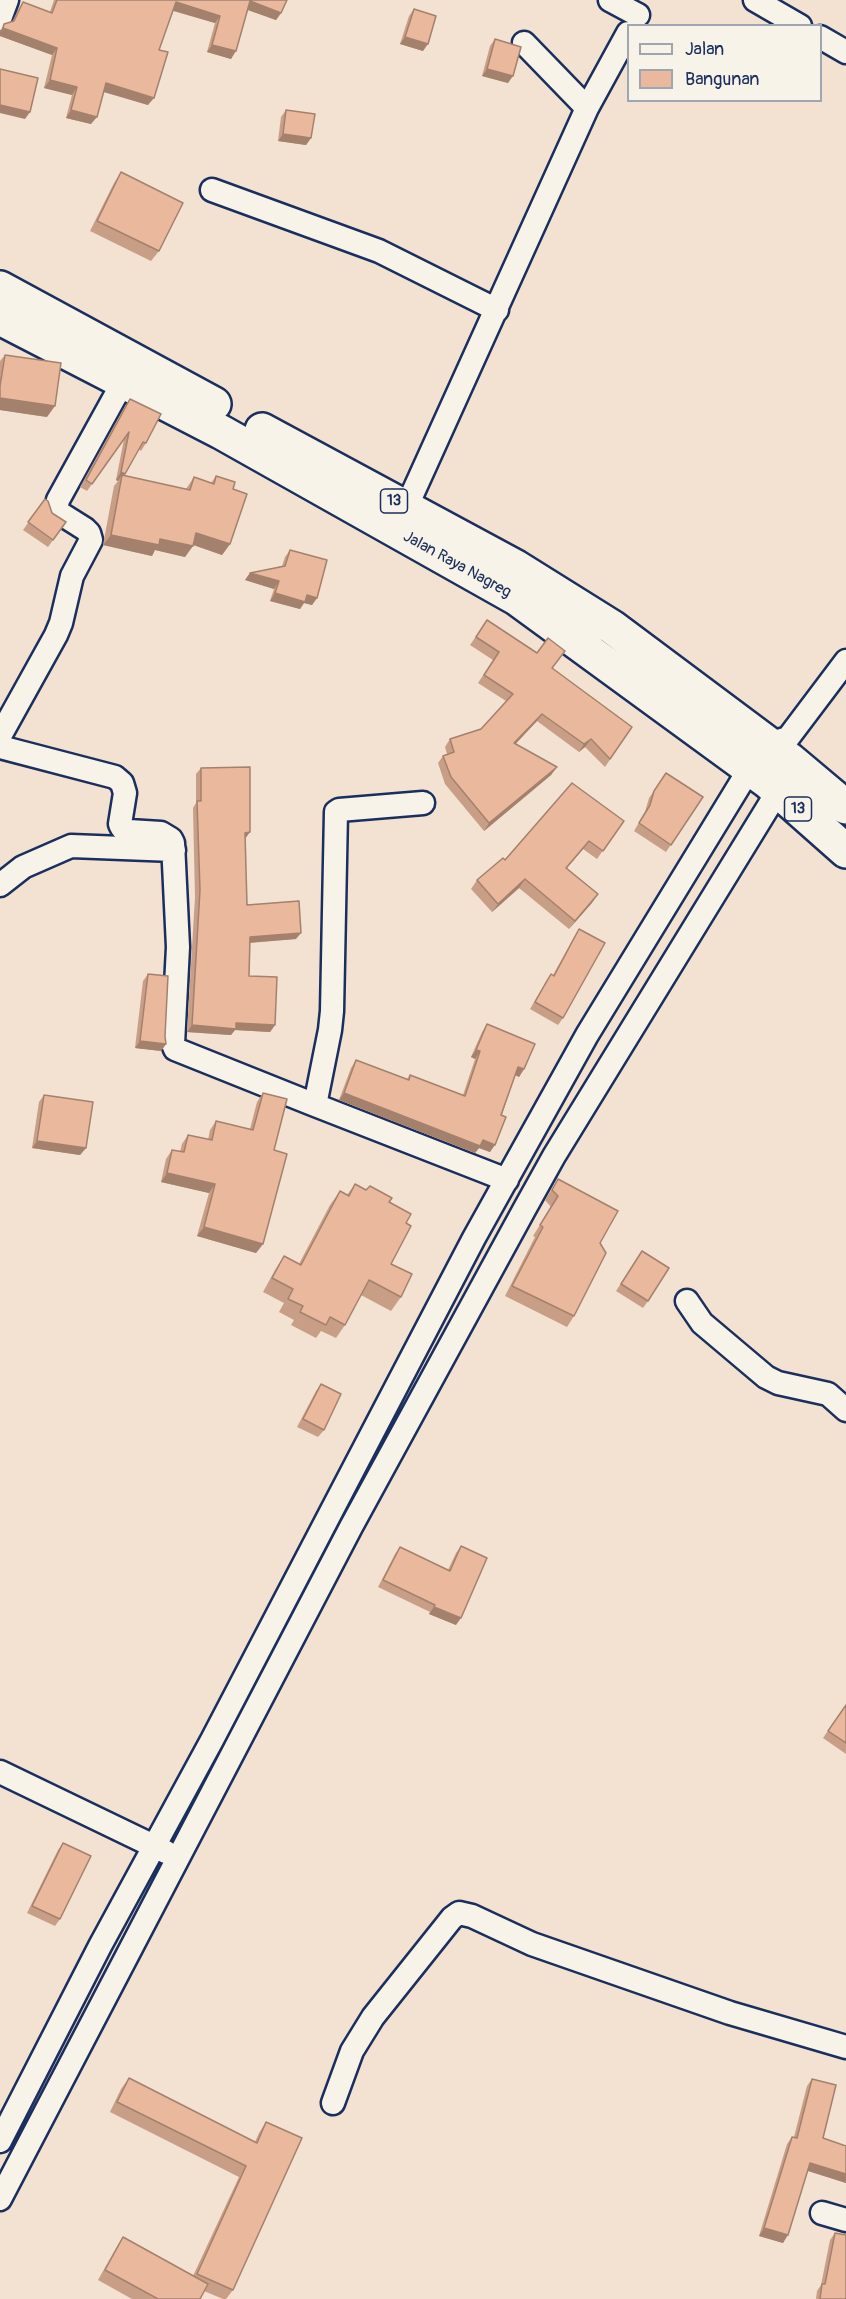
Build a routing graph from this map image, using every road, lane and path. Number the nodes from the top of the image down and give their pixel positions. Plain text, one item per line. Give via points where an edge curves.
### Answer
1 (7, 0) edge
2 (609, 0) edge
3 (755, 0) edge
4 (637, 18) edge
5 (0, 19) edge
6 (797, 24) edge
7 (627, 36) edge
8 (822, 39) edge
9 (524, 43) dead end
10 (846, 52) edge
11 (587, 108) junction
12 (213, 190) dead end
13 (0, 288) edge
14 (497, 310) junction
15 (0, 318) edge
16 (123, 382) junction
17 (406, 508) junction
18 (846, 660) edge
19 (0, 736) edge
20 (0, 747) edge
21 (774, 753) junction
22 (778, 791) junction
23 (423, 803) dead end
24 (846, 807) edge
25 (174, 850) junction
26 (846, 850) edge
27 (0, 885) edge
28 (315, 1105) junction
29 (529, 1139) junction
30 (555, 1156) junction
31 (507, 1180) junction
32 (687, 1301) dead end
33 (846, 1410) edge
34 (0, 1772) edge
35 (154, 1846) junction
36 (178, 1858) junction
37 (846, 2047) edge
38 (333, 2103) dead end
39 (0, 2140) edge
40 (0, 2199) edge
41 (822, 2213) dead end
42 (846, 2220) edge

1 - 5 street
2 - 4 street
3 - 6 street
7 - 11 street
8 - 10 street
9 - 11 street
11 - 14 street
12 - 14 street via 379,250
13 - 17 highway, Jalan Raya Nagreg / 13
14 - 17 street
15 - 16 highway, Jalan Raya Nagreg / 13
16 - 19 street via 58,500 58,512 89,533 91,540 72,576 56,635
16 - 21 highway, Jalan Raya Nagreg / 13 via 221,432 516,598
17 - 21 highway, Jalan Raya Nagreg / 13 via 516,567 612,627
18 - 21 street
20 - 25 street via 119,780 125,793 122,828 161,833 171,839
21 - 22 highway, Jalan Raya Nagreg / 13
21 - 24 highway, Jalan Raya Nagreg / 13
21 - 29 street via 587,1035
22 - 26 highway, Jalan Raya Nagreg / 13
22 - 30 street
23 - 28 street via 336,812 332,1011
25 - 27 street via 71,846 23,867
25 - 28 street via 178,947 175,1049
28 - 31 street
29 - 30 street
29 - 31 street
30 - 36 street via 351,1527
31 - 35 street
32 - 33 street via 710,1331 766,1377 828,1394
34 - 35 street
35 - 36 street
35 - 39 street
36 - 40 street
37 - 38 street via 730,2013 576,1960 459,1913 373,2016 352,2052
41 - 42 street

